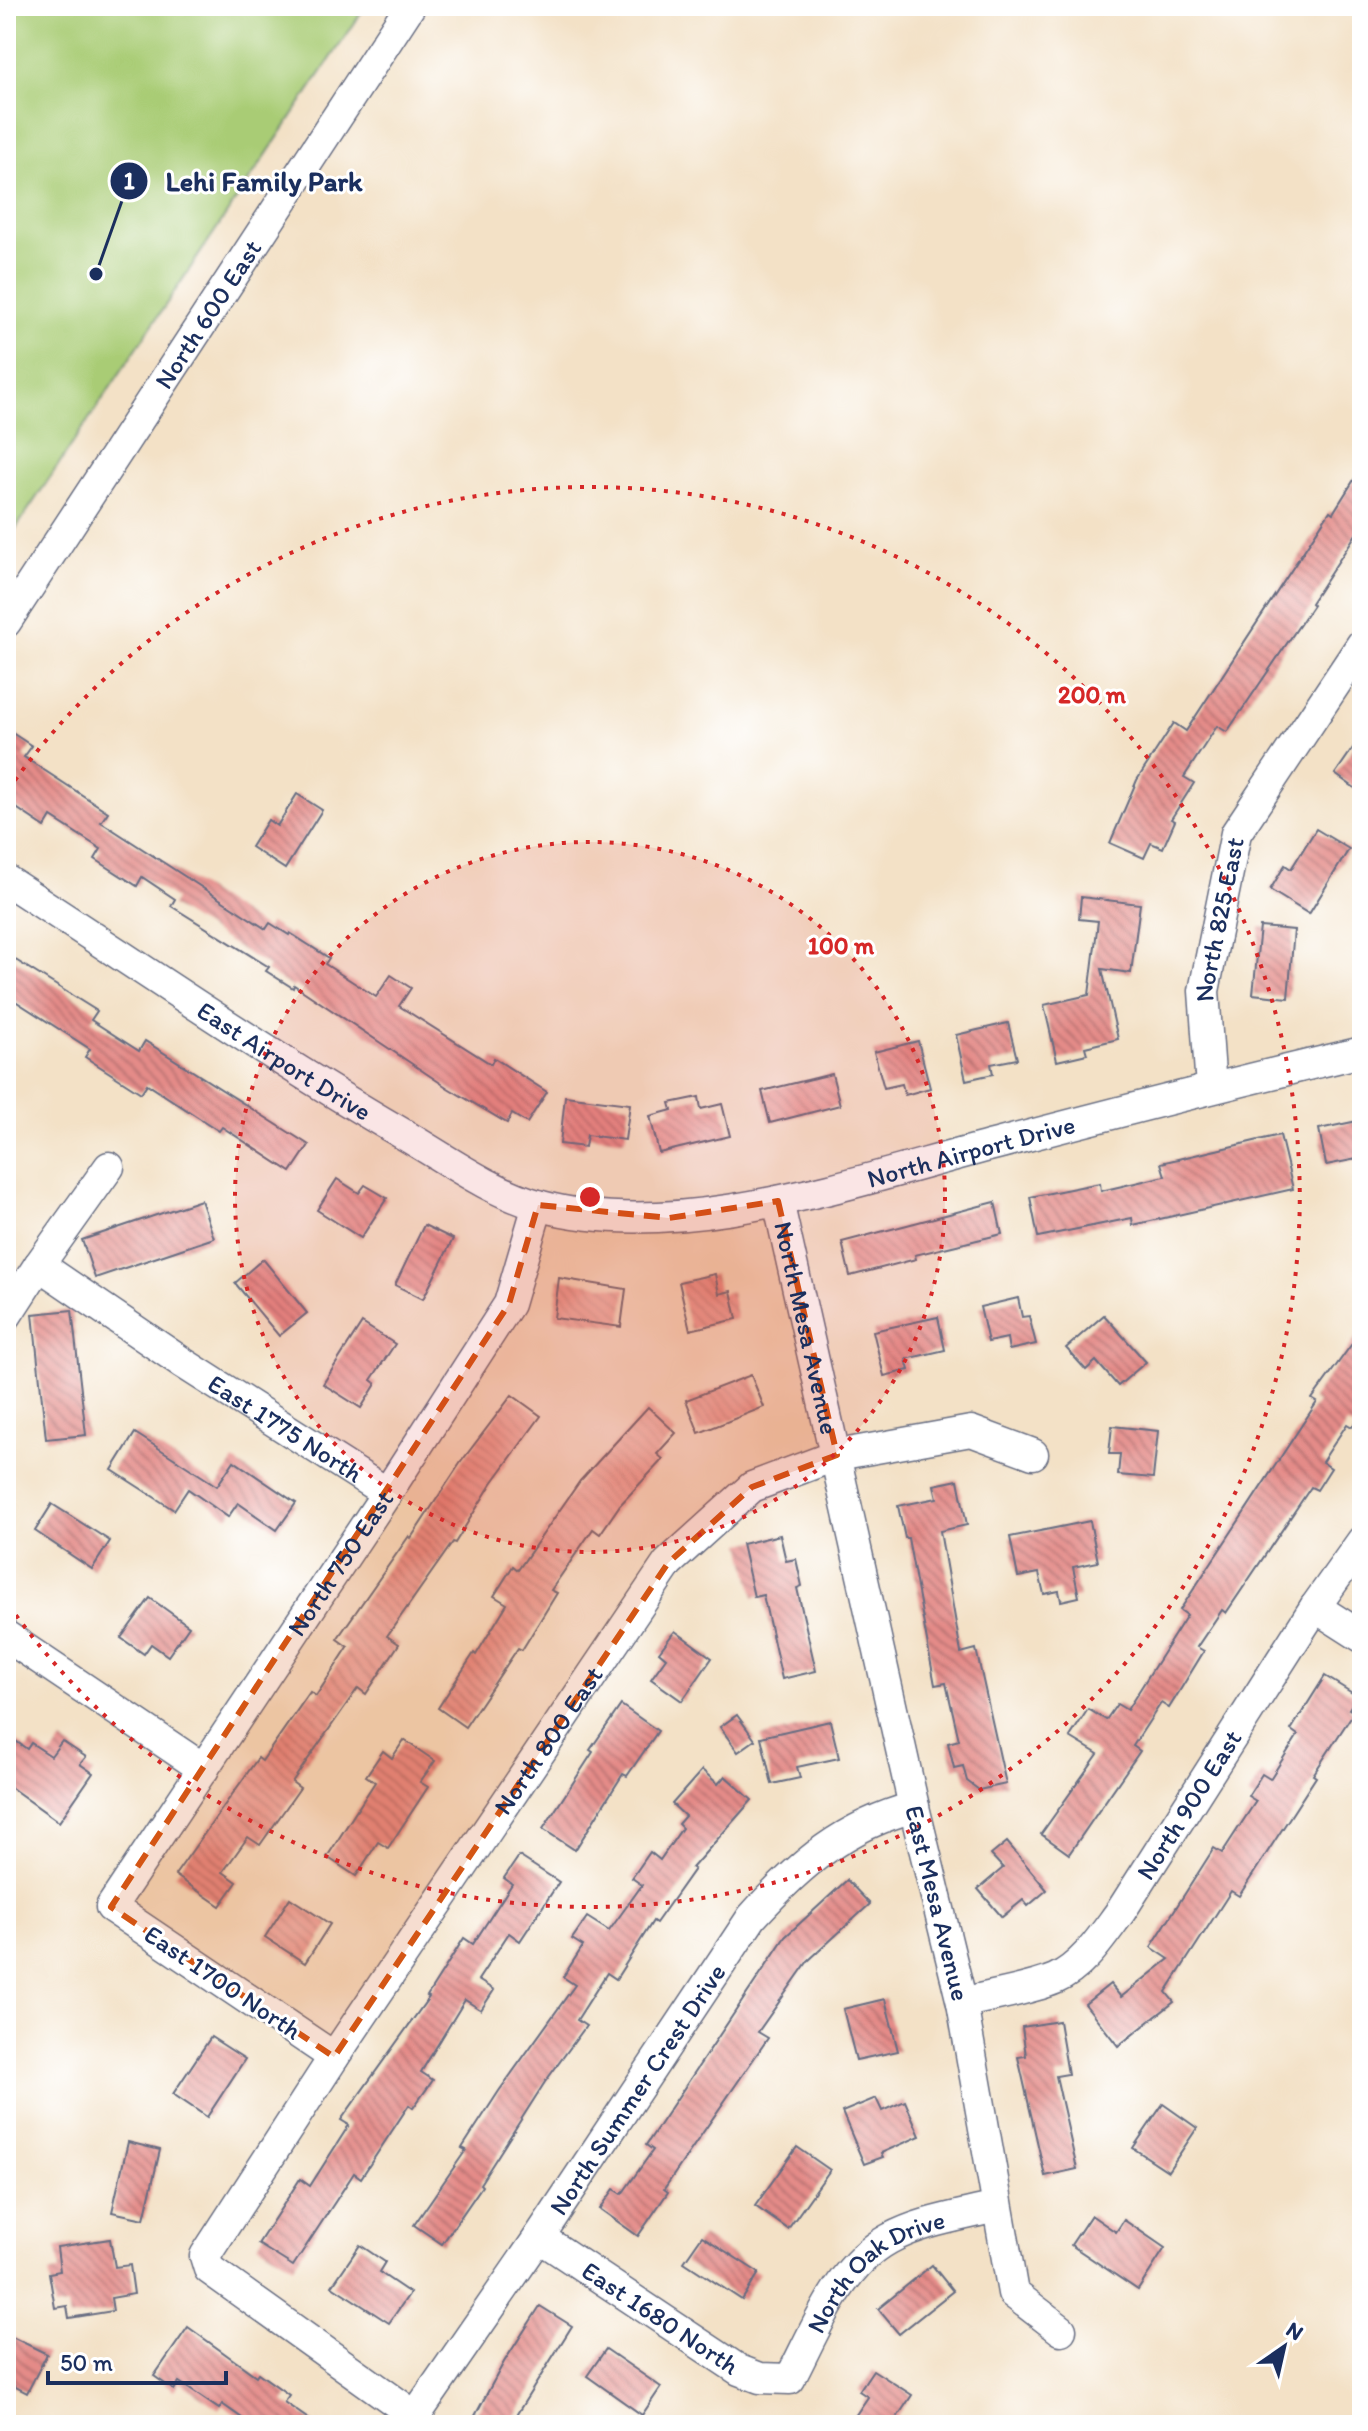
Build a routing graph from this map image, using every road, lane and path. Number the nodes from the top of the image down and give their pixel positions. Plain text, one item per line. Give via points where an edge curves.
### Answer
1 (410, 6) edge
2 (6, 622) edge
3 (1359, 654) edge
4 (6, 880) edge
5 (1362, 1052) edge
6 (1211, 1088) junction
7 (109, 1167) dead end
8 (778, 1201) junction
9 (538, 1205) junction
10 (577, 1214) joint
11 (39, 1265) junction
12 (6, 1316) edge
13 (1033, 1454) dead end
14 (837, 1455) junction
15 (387, 1493) junction
16 (1362, 1541) edge
17 (1315, 1607) junction
18 (6, 1636) edge
19 (1362, 1637) edge
20 (204, 1769) junction
21 (914, 1807) junction
22 (111, 1907) joint
23 (962, 2003) junction
24 (334, 2057) junction
25 (996, 2207) junction
26 (539, 2237) junction
27 (1061, 2330) dead end
28 (790, 2379) joint
29 (412, 2421) edge

1 - 2 street, North 600 East
3 - 6 street, North 825 East via 1236,833 1204,991
4 - 9 street, East Airport Drive via 350,1102 504,1192
5 - 6 street, North Airport Drive
6 - 8 street, North Airport Drive
7 - 11 street
8 - 10 street, North Airport Drive via 669,1218
8 - 14 street, North Mesa Avenue
9 - 10 street, East Airport Drive
9 - 15 street, North 750 East via 509,1304
11 - 12 street
11 - 15 street, East 1775 North
13 - 14 street, North 800 East via 971,1431
14 - 21 street, East Mesa Avenue
14 - 24 street, North 800 East via 752,1487 668,1563
15 - 20 street, North 750 East
16 - 17 street, North 900 East
17 - 19 street
17 - 23 street, North 900 East via 1098,1942 1056,1978
18 - 20 street
20 - 22 street, North 750 East
21 - 23 street, East Mesa Avenue
21 - 26 street, North Summer Crest Drive via 885,1815 814,1855 752,1917
22 - 24 street, East 1700 North
23 - 25 street, East Mesa Avenue
24 - 29 street, North 800 East via 205,2256 209,2269
25 - 27 street, East Mesa Avenue via 1013,2293
25 - 28 street, North Oak Drive via 889,2239 860,2261 840,2285
26 - 28 street, East 1680 North via 739,2370 760,2378
26 - 29 street, North Summer Crest Drive

